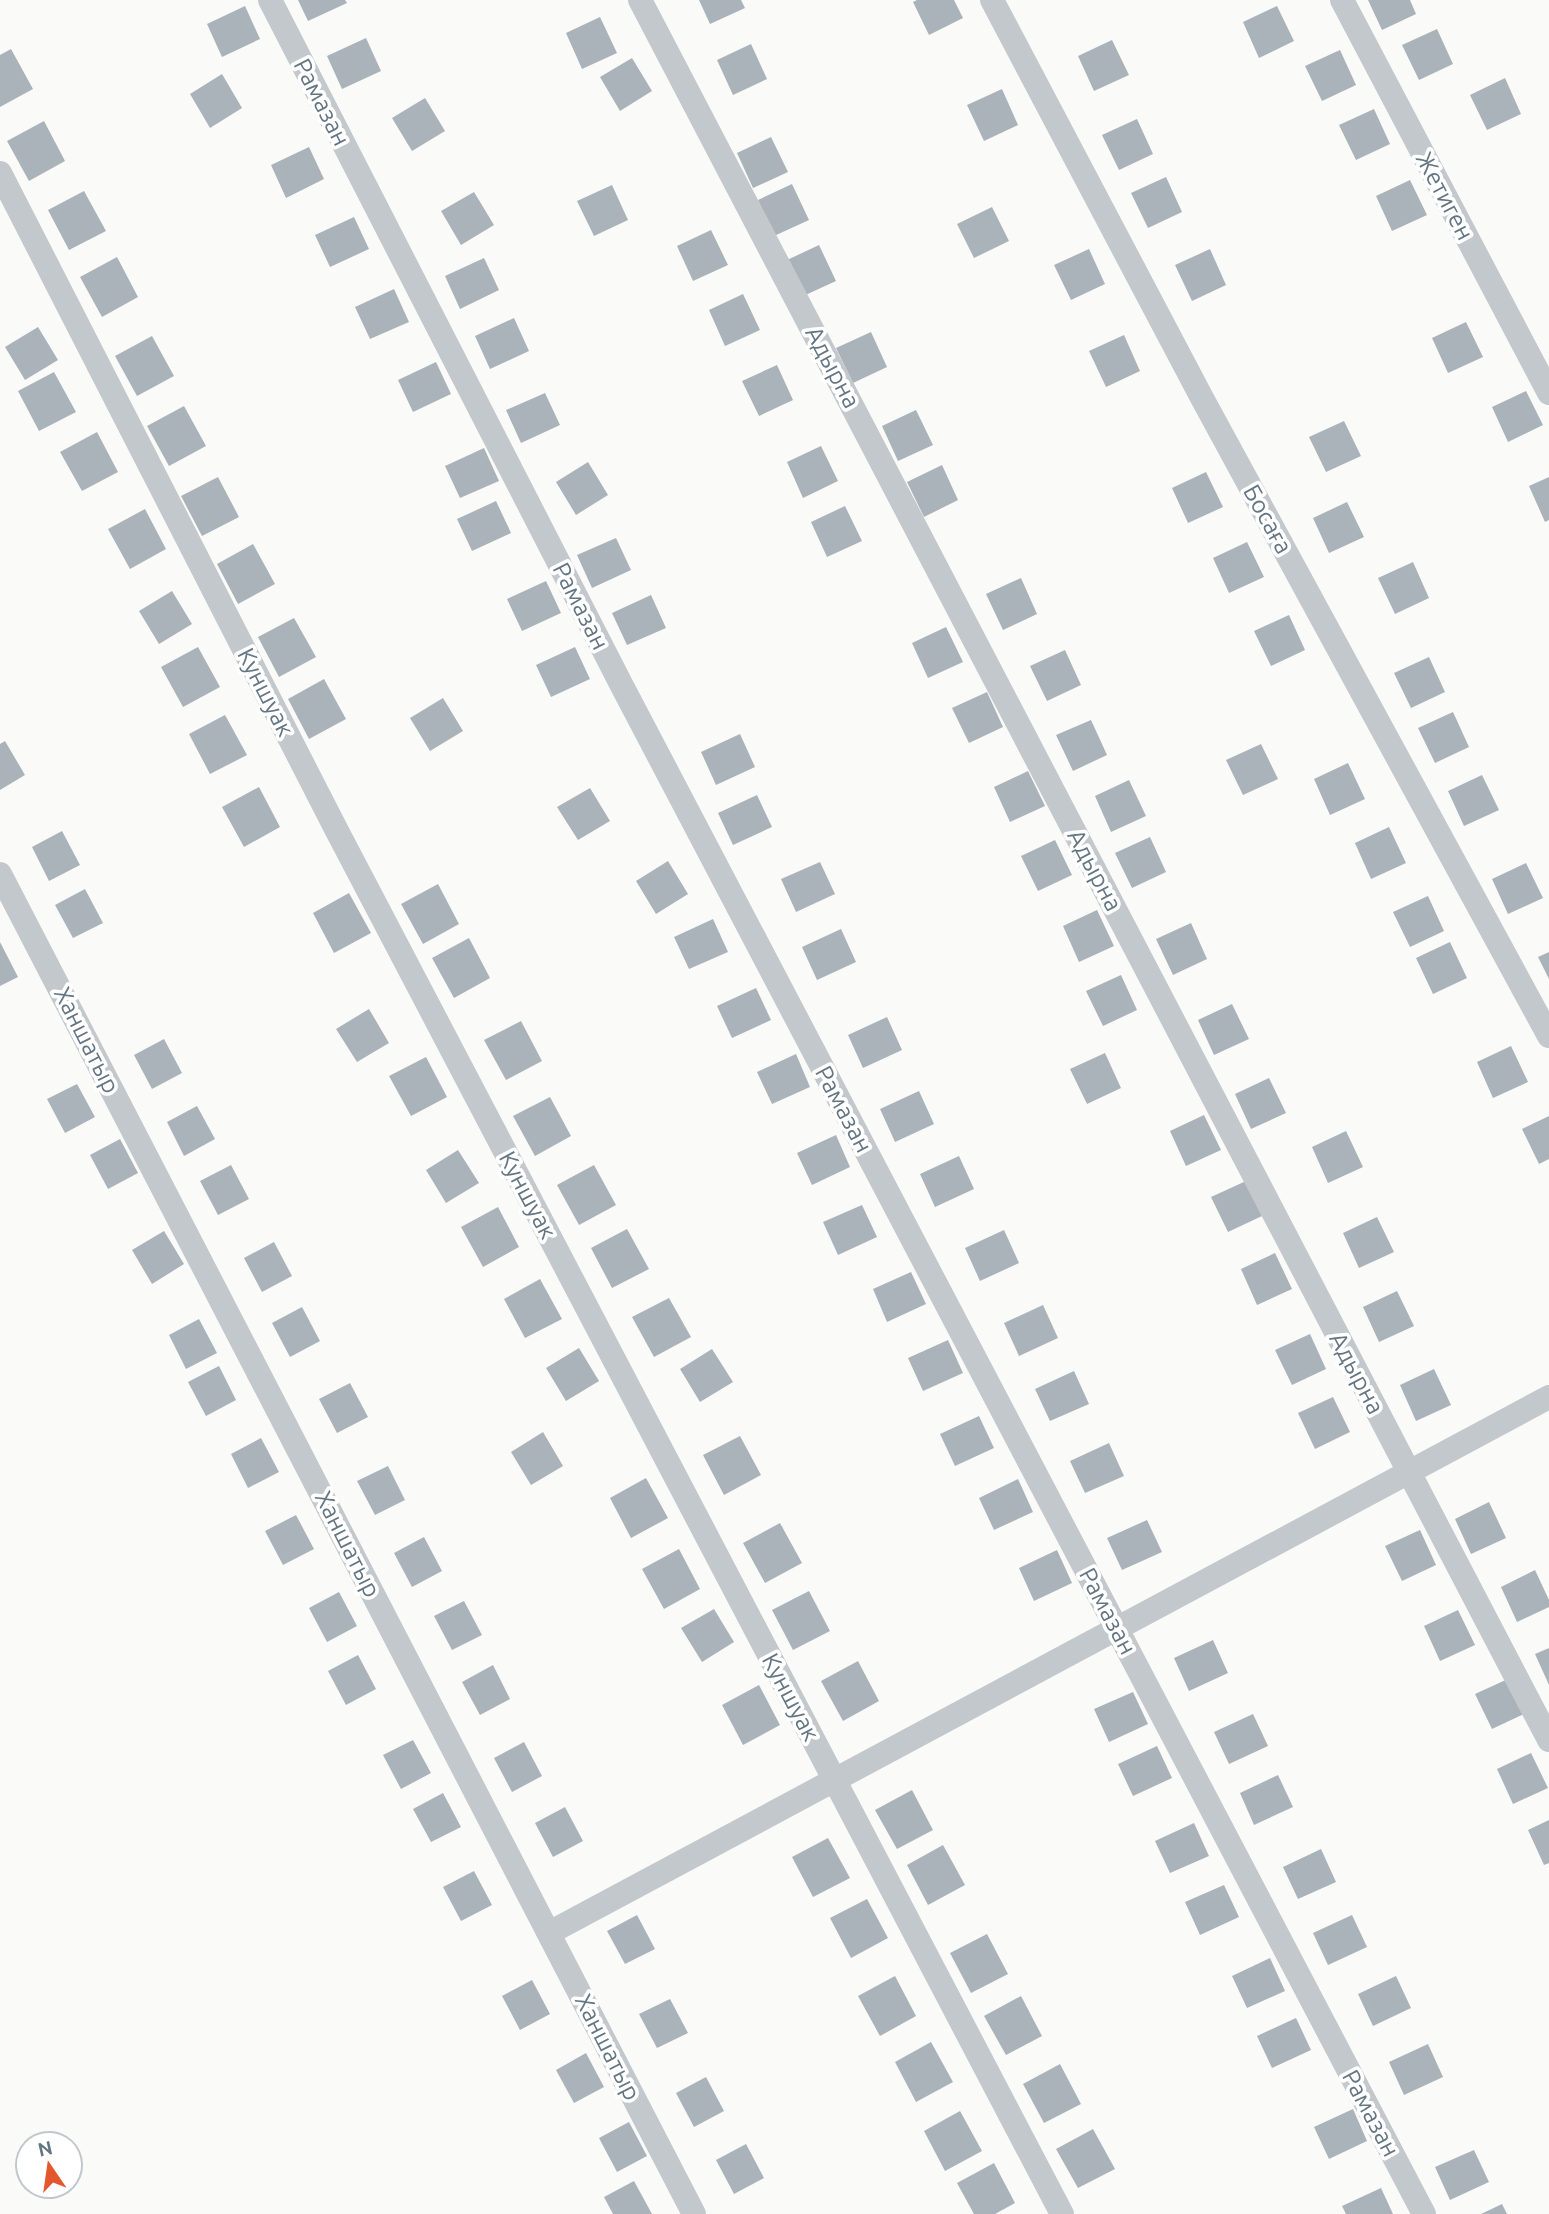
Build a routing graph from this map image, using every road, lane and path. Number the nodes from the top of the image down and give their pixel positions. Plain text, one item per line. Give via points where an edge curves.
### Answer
1 (270, 0) edge
2 (640, 0) edge
3 (992, 0) edge
4 (1342, 0) edge
5 (0, 173) edge
6 (1549, 393) edge
7 (0, 874) edge
8 (1549, 1036) edge
9 (1549, 1397) edge
10 (1409, 1472) junction
11 (1117, 1629) junction
12 (1549, 1740) edge
13 (834, 1780) junction
14 (549, 1933) junction
15 (694, 2214) edge
16 (1062, 2214) edge
17 (1424, 2214) edge

1 - 11 street, Рамазан via 621,684
2 - 10 street, Адырна
3 - 8 street, Босаға via 1202,398
4 - 6 street, Жетиген
5 - 13 street, Куншуак via 336,829
7 - 14 street, Ханшатыр
9 - 10 street
10 - 11 street
10 - 12 street, Адырна
11 - 13 street
11 - 17 street, Рамазан
13 - 14 street
13 - 16 street, Куншуак
14 - 15 street, Ханшатыр

